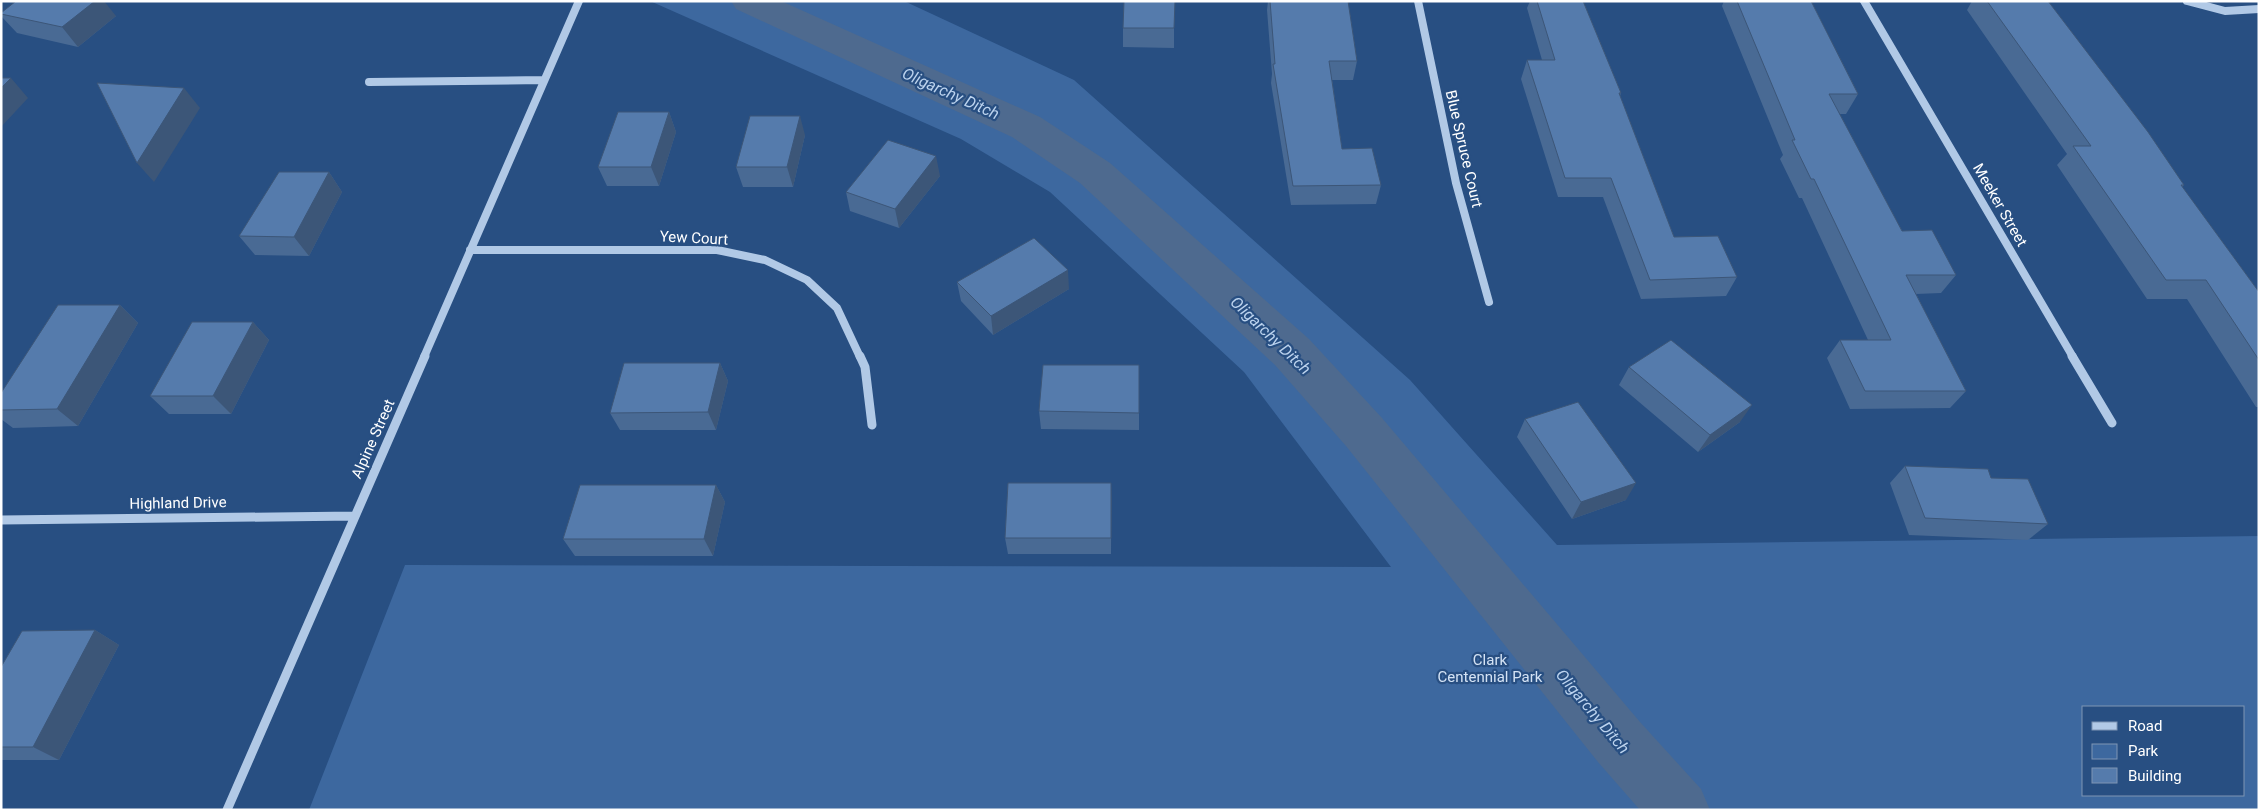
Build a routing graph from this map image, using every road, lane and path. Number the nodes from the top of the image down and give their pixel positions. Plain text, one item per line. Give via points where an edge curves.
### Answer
1 (578, 1) edge
2 (1418, 1) edge
3 (1864, 1) edge
4 (2188, 1) edge
5 (2259, 9) edge
6 (544, 80) junction
7 (369, 82) dead end
8 (470, 250) junction
9 (1489, 302) dead end
10 (2112, 423) dead end
11 (872, 425) dead end
12 (354, 516) junction
13 (1, 520) edge
14 (227, 810) edge

1 - 6 street, Alpine Street
2 - 9 street, Blue Spruce Court via 1456,183
3 - 10 street, Meeker Street
4 - 5 street via 2225,12
6 - 7 street
6 - 8 street, Alpine Street
8 - 11 street, Yew Court via 717,250 765,260 807,280 837,308 865,367
8 - 12 street, Alpine Street
12 - 13 street, Highland Drive
12 - 14 street, Alpine Street

